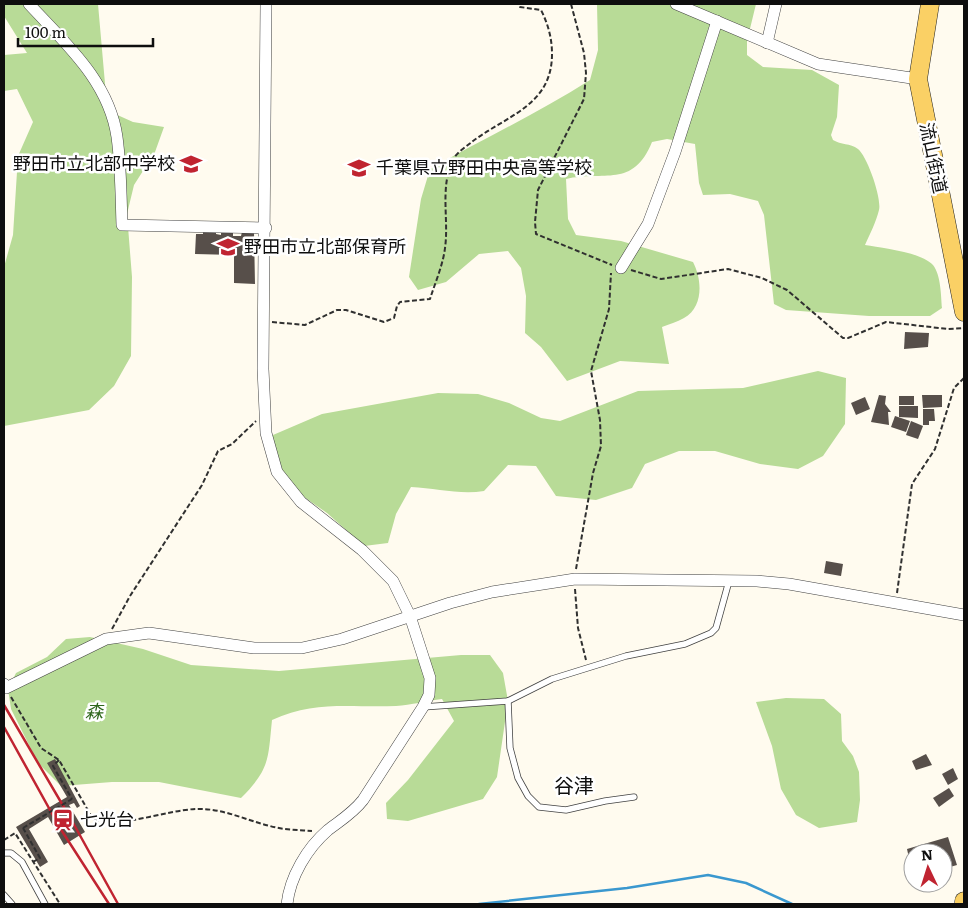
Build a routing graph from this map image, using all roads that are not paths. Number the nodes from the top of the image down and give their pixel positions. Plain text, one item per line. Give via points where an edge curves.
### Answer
1 (29, 4) edge
2 (266, 4) edge
3 (676, 4) edge
4 (776, 4) edge
5 (930, 4) edge
6 (717, 21) junction
7 (767, 43) junction
8 (918, 79) junction
9 (266, 228) junction
10 (622, 268) road end
11 (964, 312) edge
12 (729, 581) junction
13 (964, 615) edge
14 (410, 616) junction
15 (5, 686) edge
16 (508, 701) junction
17 (423, 707) junction
18 (634, 798) dead end
19 (4, 853) edge
20 (4, 895) edge
21 (12, 904) edge
22 (45, 904) edge
23 (287, 904) edge

1 - 9 street via 81,59 97,83 110,112 117,135 122,225
2 - 9 street
3 - 6 street
4 - 7 street
5 - 8 main road, 流山街道
6 - 7 street
6 - 10 street via 648,224
7 - 8 street via 818,64
8 - 11 main road, 流山街道
9 - 14 street via 264,413 277,472 301,502 393,581
12 - 13 street via 789,584
12 - 14 street via 575,579 492,592
12 - 16 lane via 716,628 711,633 685,644 635,654 552,679
14 - 15 street via 342,639 278,650 149,633 106,639
14 - 17 street via 430,678 429,695
16 - 17 lane
16 - 18 lane via 510,748 518,778 539,808 566,810
17 - 23 street via 355,811 327,831 295,874 290,883
19 - 22 lane via 18,856
20 - 21 lane

